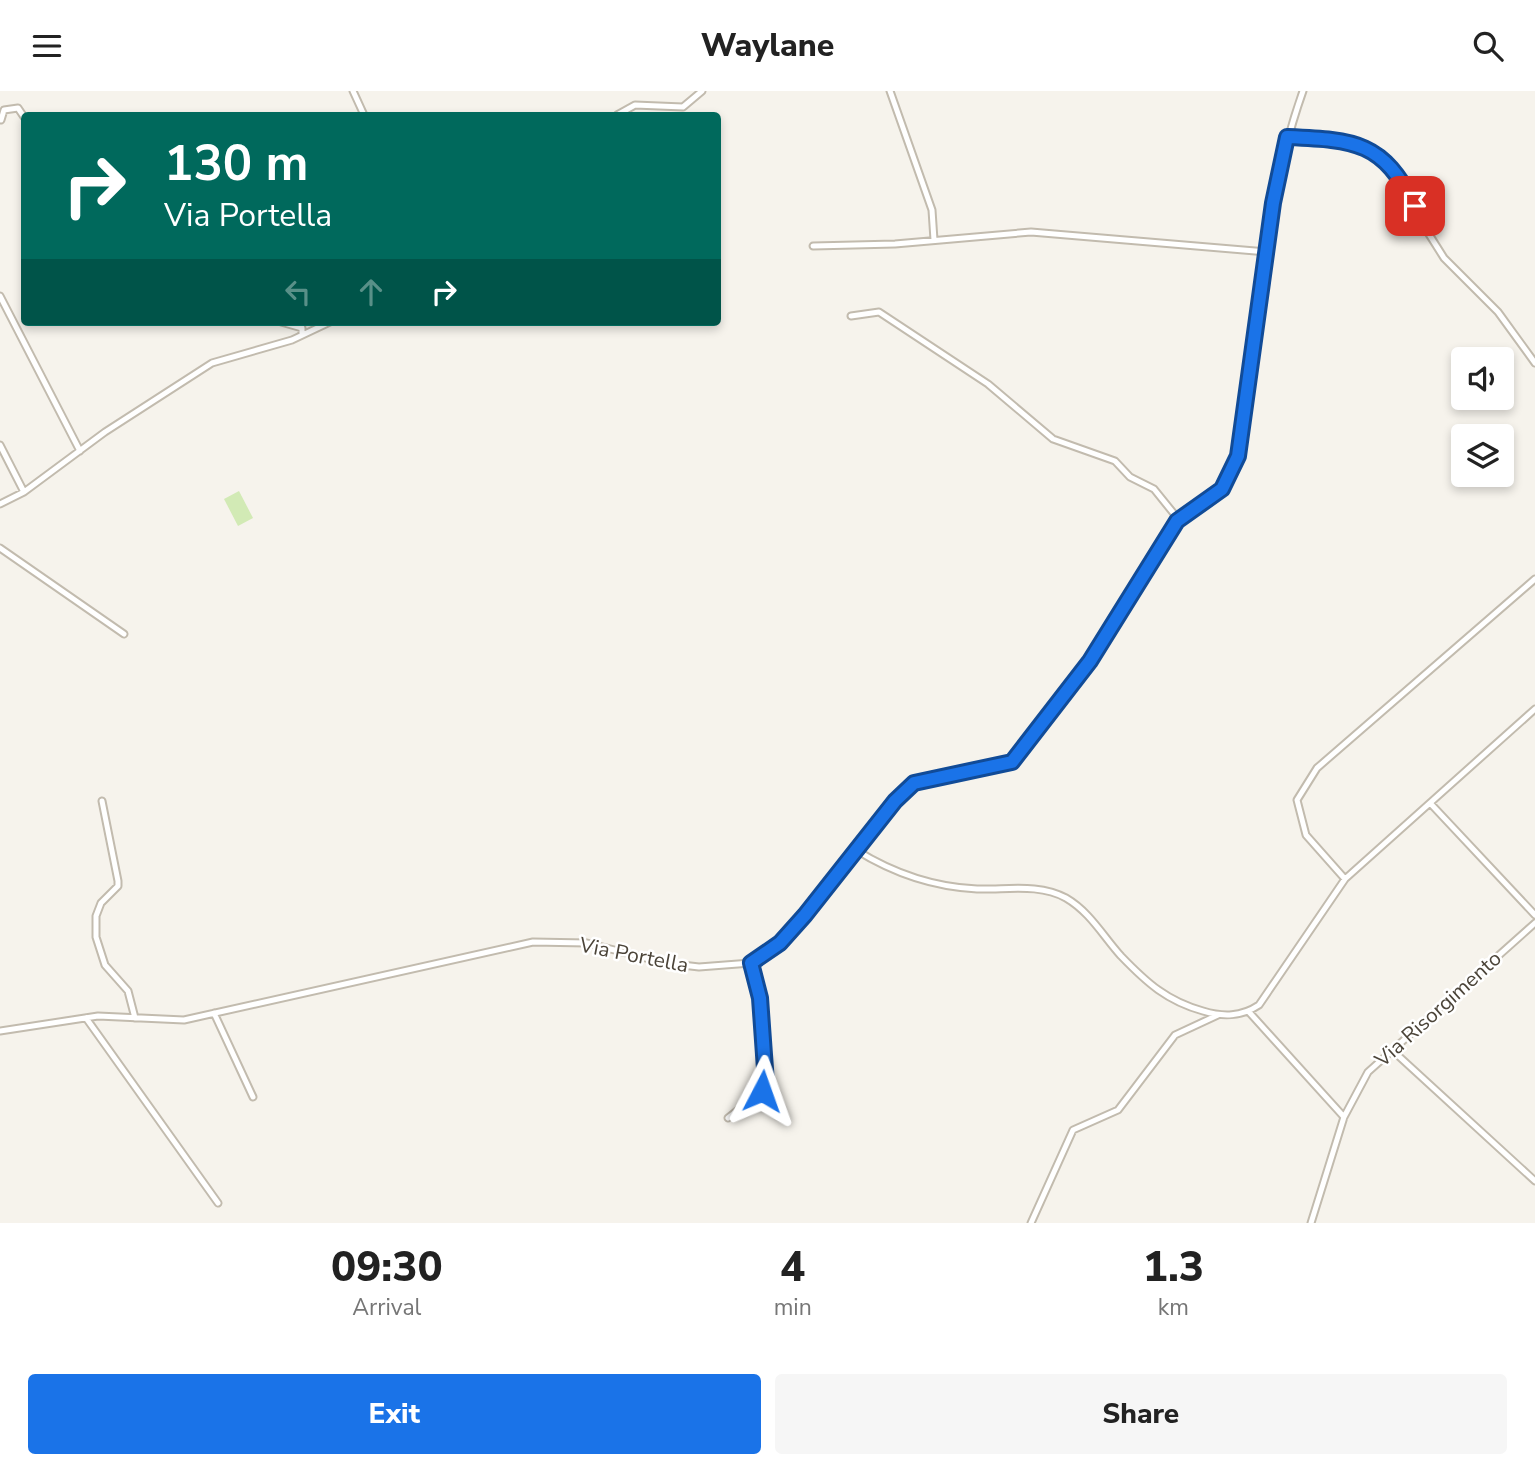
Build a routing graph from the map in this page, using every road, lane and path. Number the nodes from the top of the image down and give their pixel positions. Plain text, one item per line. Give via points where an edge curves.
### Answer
1 (353, 91) edge
2 (702, 91) edge
3 (890, 91) edge
4 (1303, 91) edge
5 (21, 112) edge
6 (363, 112) edge
7 (622, 112) edge
8 (1, 120) edge
9 (1287, 137) junction
10 (934, 240) junction
11 (813, 246) dead end
12 (1267, 252) junction
13 (0, 296) edge
14 (851, 316) dead end
15 (295, 326) edge
16 (321, 326) edge
17 (302, 335) junction
18 (1535, 363) edge
19 (0, 445) edge
20 (80, 450) junction
21 (24, 492) junction
22 (0, 504) edge
23 (1179, 520) junction
24 (0, 548) edge
25 (1535, 579) edge
26 (124, 634) dead end
27 (1535, 709) edge
28 (102, 801) dead end
29 (1430, 803) junction
30 (856, 850) junction
31 (1345, 879) junction
32 (1535, 915) edge
33 (1535, 923) edge
34 (751, 963) junction
35 (1249, 1012) junction
36 (214, 1013) junction
37 (1218, 1016) junction
38 (86, 1018) junction
39 (135, 1018) junction
40 (0, 1031) edge
41 (1391, 1050) junction
42 (253, 1097) dead end
43 (1344, 1117) junction
44 (729, 1118) dead end
45 (1535, 1181) edge
46 (218, 1203) dead end
47 (1031, 1223) edge
48 (1311, 1223) edge

1 - 6 street
2 - 7 street via 683,107 635,105
3 - 10 street via 932,211
4 - 9 street
5 - 8 street via 18,108 4,110
9 - 12 street
9 - 18 street via 1340,139 1376,152 1399,174 1444,258 1498,311
10 - 11 street
10 - 12 street via 1031,232
12 - 23 street via 1238,456 1222,489
13 - 20 street
14 - 23 street via 879,312 988,384 1053,439 1115,461 1130,477 1154,489
15 - 17 street via 302,328
16 - 17 street
17 - 20 street via 212,363
19 - 21 street
20 - 21 street
21 - 22 street
23 - 30 street via 1090,661 1012,762 914,783
24 - 26 street
25 - 31 street via 1317,768 1297,800 1306,835
27 - 29 street
28 - 39 street via 118,886 101,903 96,937 105,965 128,991
29 - 31 street
29 - 32 street
30 - 34 street via 780,943
30 - 37 street via 923,880 977,889 1047,891 1065,897 1174,1003
31 - 35 street via 1259,1005
33 - 41 street, Via Risorgimento
34 - 36 street, Via Portella via 699,967 587,943 533,942
34 - 44 street via 760,998 766,1083
35 - 37 street
35 - 43 street
36 - 39 street, Via Portella via 184,1020
36 - 42 street
37 - 47 street via 1175,1035 1118,1110 1073,1130
38 - 39 street, Via Portella
38 - 40 street, Via Portella
38 - 46 street
41 - 43 street, Via Risorgimento via 1368,1072
41 - 45 street
43 - 48 street, Via Risorgimento

